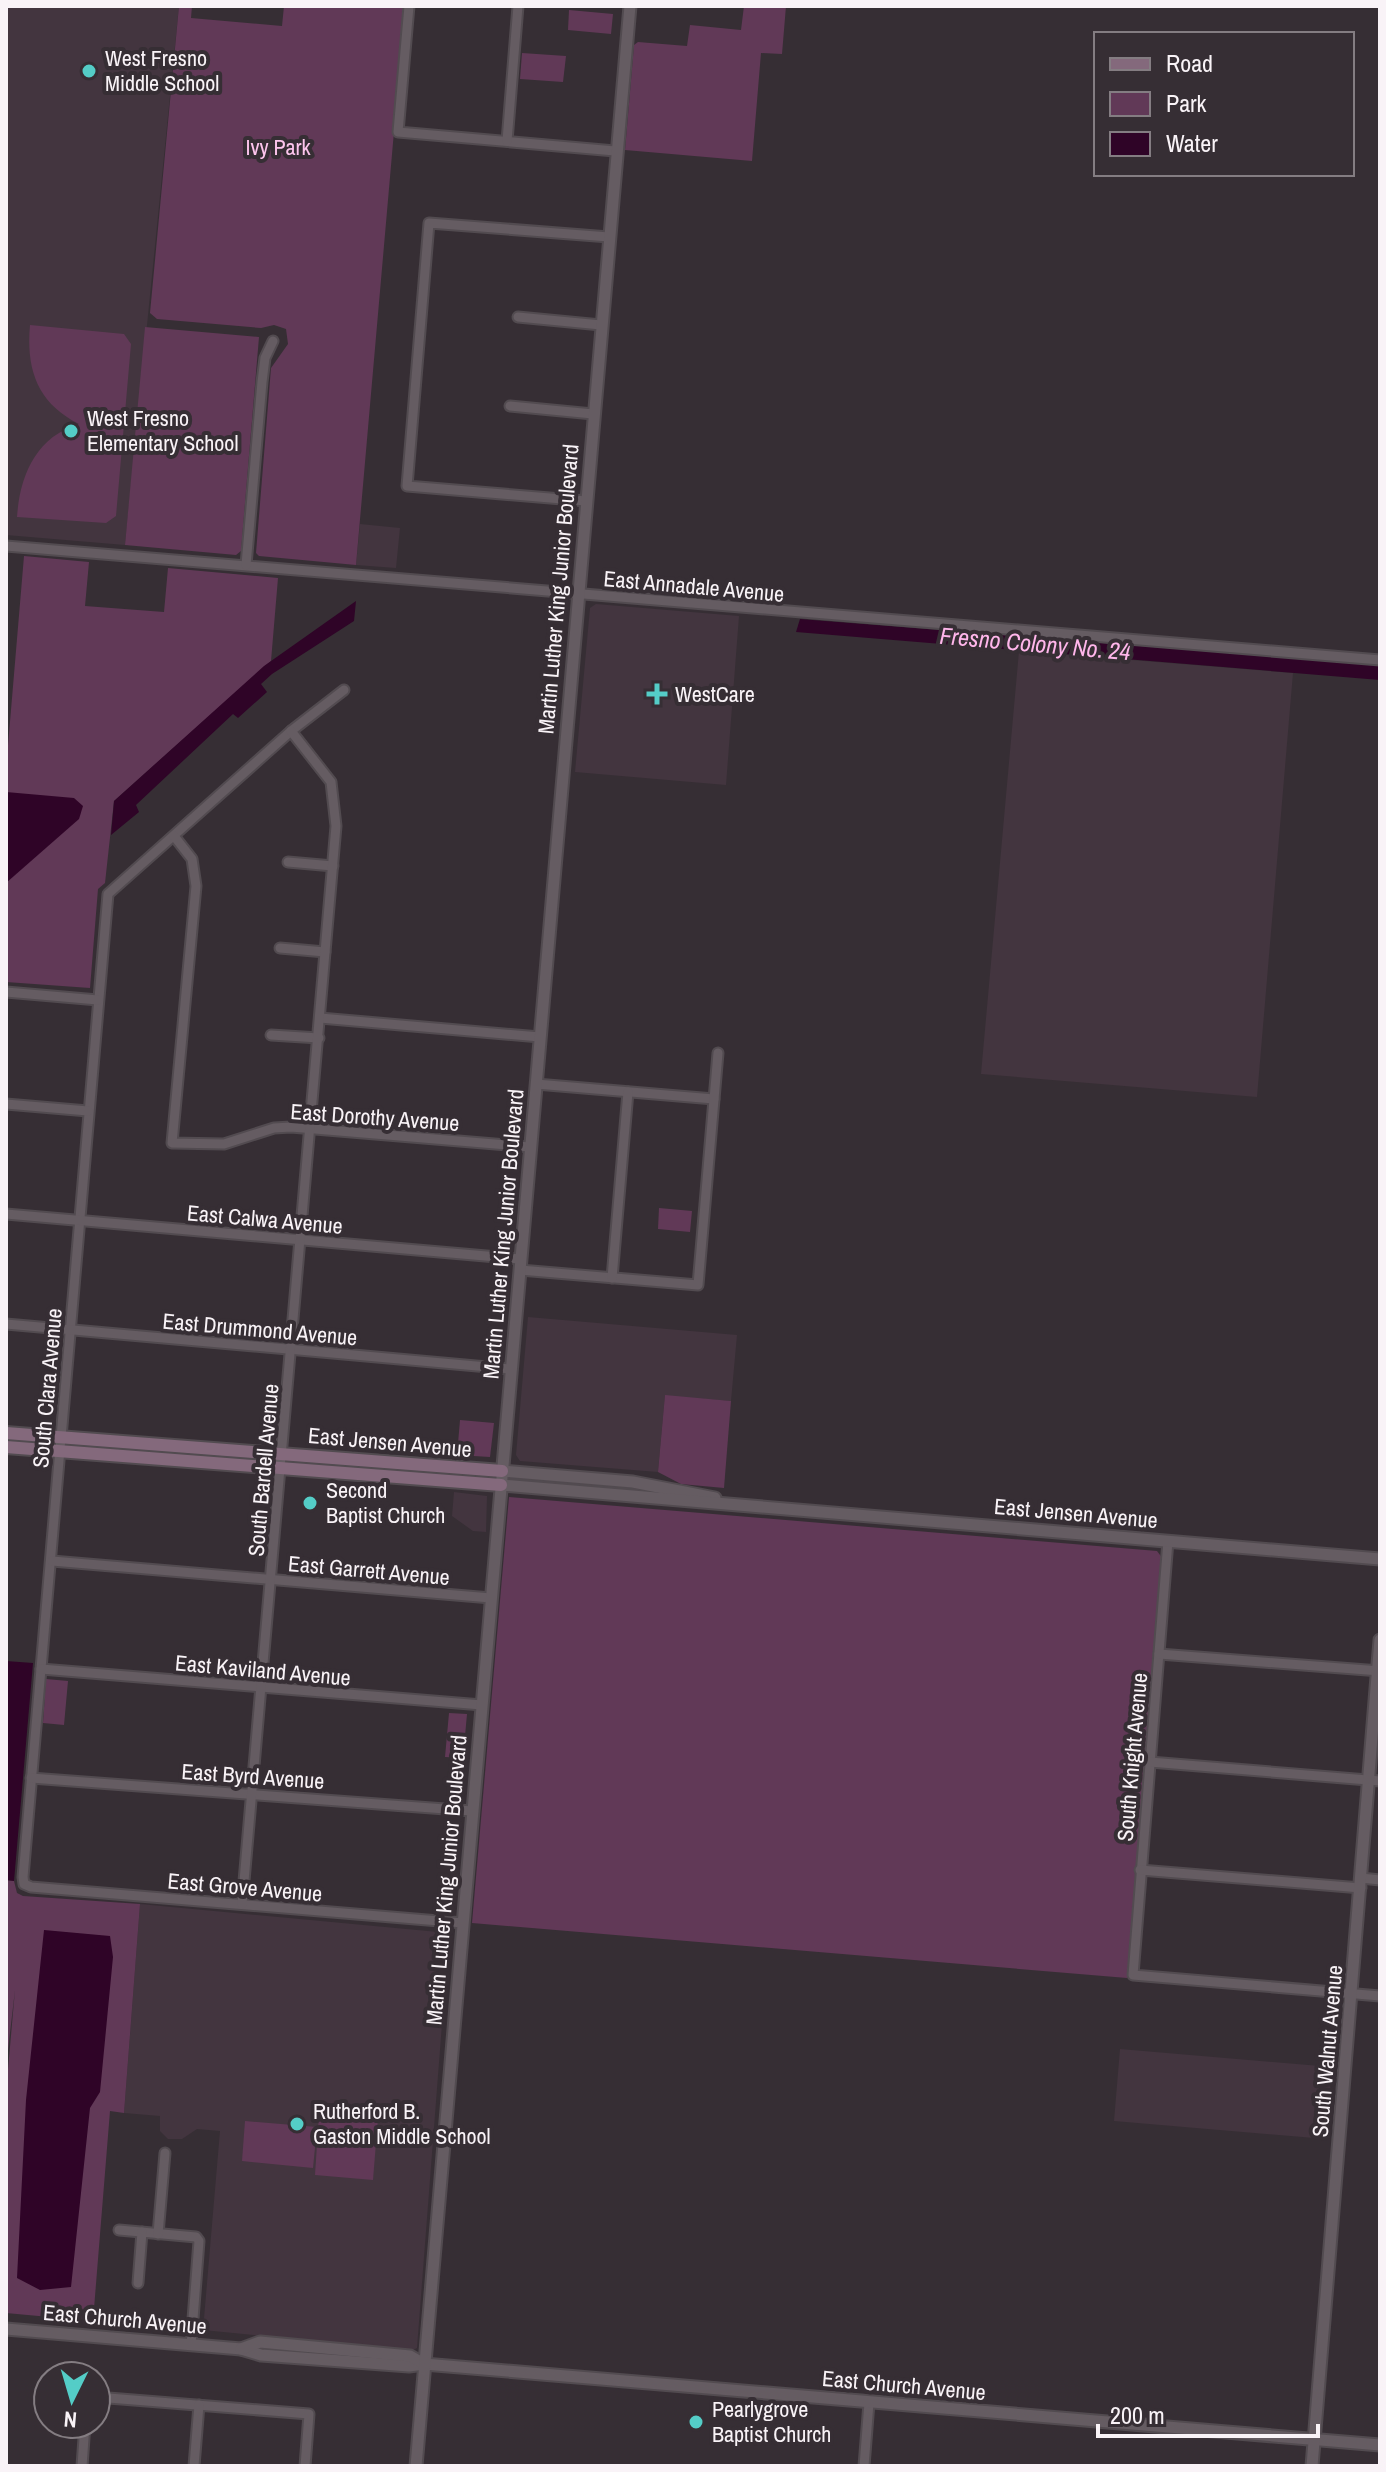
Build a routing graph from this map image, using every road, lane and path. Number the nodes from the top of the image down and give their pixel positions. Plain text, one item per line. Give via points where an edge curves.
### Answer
1 (409, 6) edge
2 (518, 6) edge
3 (630, 6) edge
4 (507, 141) junction
5 (615, 151) junction
6 (609, 237) junction
7 (518, 317) dead end
8 (601, 325) junction
9 (273, 341) dead end
10 (510, 406) dead end
11 (593, 414) junction
12 (586, 501) junction
13 (6, 546) edge
14 (246, 565) junction
15 (577, 594) junction
16 (1380, 660) edge
17 (344, 690) dead end
18 (291, 731) junction
19 (174, 836) junction
20 (288, 862) dead end
21 (333, 866) junction
22 (280, 948) dead end
23 (325, 952) junction
24 (6, 992) edge
25 (98, 1000) junction
26 (320, 1018) junction
27 (271, 1035) dead end
28 (540, 1037) junction
29 (319, 1038) junction
30 (718, 1053) dead end
31 (536, 1084) junction
32 (628, 1092) junction
33 (714, 1099) junction
34 (6, 1104) edge
35 (88, 1111) junction
36 (311, 1129) junction
37 (530, 1147) junction
38 (6, 1214) edge
39 (79, 1221) junction
40 (301, 1241) junction
41 (520, 1264) junction
42 (612, 1278) junction
43 (6, 1324) edge
44 (70, 1329) junction
45 (291, 1350) junction
46 (511, 1369) junction
47 (6, 1433) edge
48 (60, 1437) junction
49 (6, 1447) edge
50 (59, 1452) junction
51 (283, 1453) junction
52 (281, 1467) junction
53 (502, 1471) junction
54 (501, 1485) junction
55 (769, 1508) junction
56 (1168, 1541) junction
57 (1380, 1559) edge
58 (52, 1561) junction
59 (272, 1580) junction
60 (491, 1598) junction
61 (1380, 1640) edge
62 (1159, 1654) junction
63 (41, 1669) junction
64 (1379, 1670) edge
65 (262, 1688) junction
66 (482, 1705) junction
67 (1150, 1762) junction
68 (31, 1778) junction
69 (1375, 1780) edge
70 (252, 1794) junction
71 (472, 1811) junction
72 (1140, 1870) junction
73 (1380, 1880) edge
74 (1361, 1883) junction
75 (24, 1884) joint
76 (242, 1904) junction
77 (463, 1923) junction
78 (1352, 1994) junction
79 (1380, 1996) edge
80 (165, 2153) dead end
81 (119, 2230) dead end
82 (142, 2232) junction
83 (158, 2234) junction
84 (138, 2283) dead end
85 (6, 2329) edge
86 (191, 2345) junction
87 (424, 2364) junction
88 (112, 2398) edge
89 (869, 2403) junction
90 (199, 2405) junction
91 (84, 2440) edge
92 (1314, 2440) junction
93 (1380, 2445) edge
94 (82, 2466) edge
95 (194, 2466) edge
96 (305, 2466) edge
97 (416, 2466) edge
98 (864, 2466) edge
99 (1312, 2466) edge

1 - 4 street via 398,132
2 - 4 street
3 - 5 street, Martin Luther King Junior Boulevard
4 - 5 street
5 - 6 street, Martin Luther King Junior Boulevard
6 - 8 street, Martin Luther King Junior Boulevard
6 - 12 street via 429,223 407,486
7 - 8 street
8 - 11 street, Martin Luther King Junior Boulevard
9 - 14 street via 262,382
10 - 11 street
11 - 12 street, Martin Luther King Junior Boulevard
12 - 15 street, Martin Luther King Junior Boulevard
13 - 14 street, East Annadale Avenue
14 - 15 street, East Annadale Avenue
15 - 16 street, East Annadale Avenue
15 - 28 street, Martin Luther King Junior Boulevard
17 - 18 street
18 - 19 street
18 - 21 street, South Bardell Avenue via 331,782 337,810
19 - 25 street, South Clara Avenue via 108,894
19 - 36 street, East Dorothy Avenue via 192,859 196,886 172,1143 224,1144 274,1128
20 - 21 street
21 - 23 street, South Bardell Avenue
22 - 23 street
23 - 26 street, South Bardell Avenue
24 - 25 street
25 - 35 street, South Clara Avenue
26 - 28 street
26 - 29 street, South Bardell Avenue
27 - 29 street
28 - 31 street, Martin Luther King Junior Boulevard
29 - 36 street, South Bardell Avenue
30 - 33 street
31 - 32 street
31 - 37 street, Martin Luther King Junior Boulevard
32 - 33 street
32 - 42 street
33 - 42 street, East Calwa Avenue via 698,1285
34 - 35 street
35 - 39 street, South Clara Avenue
36 - 37 street, East Dorothy Avenue
36 - 40 street, South Bardell Avenue
37 - 41 street, Martin Luther King Junior Boulevard
38 - 39 street, East Calwa Avenue
39 - 40 street, East Calwa Avenue
39 - 44 street, South Clara Avenue
40 - 41 street, East Calwa Avenue
40 - 45 street, South Bardell Avenue
41 - 42 street, East Calwa Avenue
41 - 46 street, Martin Luther King Junior Boulevard
43 - 44 street, East Drummond Avenue
44 - 45 street, East Drummond Avenue
44 - 48 street, South Clara Avenue
45 - 46 street, East Drummond Avenue
45 - 51 street, South Bardell Avenue
46 - 53 street, Martin Luther King Junior Boulevard
47 - 48 main road, East Jensen Avenue
48 - 50 street, South Clara Avenue
48 - 51 main road, East Jensen Avenue
49 - 50 main road, East Jensen Avenue
50 - 52 main road, East Jensen Avenue
50 - 58 street, South Clara Avenue
51 - 52 street, South Bardell Avenue
51 - 53 main road, East Jensen Avenue
52 - 54 main road, East Jensen Avenue
52 - 59 street, South Bardell Avenue
53 - 54 street, Martin Luther King Junior Boulevard
53 - 55 street, East Jensen Avenue via 633,1482
54 - 55 street, East Jensen Avenue
54 - 60 street, Martin Luther King Junior Boulevard
55 - 56 street, East Jensen Avenue
56 - 57 street, East Jensen Avenue
56 - 62 street, South Knight Avenue
58 - 59 street, East Garrett Avenue
58 - 63 street, South Clara Avenue
59 - 60 street, East Garrett Avenue
59 - 65 street, South Bardell Avenue
60 - 66 street, Martin Luther King Junior Boulevard
61 - 64 street, South Walnut Avenue
62 - 64 street
62 - 67 street, South Knight Avenue
63 - 65 street, East Kaviland Avenue
63 - 68 street, South Clara Avenue
64 - 69 street, South Walnut Avenue
65 - 66 street, East Kaviland Avenue
65 - 70 street, South Bardell Avenue
66 - 71 street, Martin Luther King Junior Boulevard
67 - 69 street
67 - 72 street, South Knight Avenue
68 - 70 street, East Byrd Avenue
68 - 75 street, South Clara Avenue
69 - 74 street, South Walnut Avenue
70 - 71 street, East Byrd Avenue
70 - 76 street, South Bardell Avenue
71 - 77 street, Martin Luther King Junior Boulevard
72 - 74 street
72 - 78 street, South Knight Avenue via 1133,1975
73 - 74 street
74 - 78 street, South Walnut Avenue
75 - 76 street, East Grove Avenue
76 - 77 street, East Grove Avenue
77 - 87 street, Martin Luther King Junior Boulevard
78 - 79 street
78 - 92 street, South Walnut Avenue
80 - 83 street
81 - 82 street
82 - 83 street
82 - 84 street
83 - 86 street via 199,2241
85 - 86 street, East Church Avenue
86 - 87 street, East Church Avenue via 261,2355
87 - 89 street, East Church Avenue
87 - 97 street, Martin Luther King Junior Boulevard
88 - 90 street
89 - 92 street, East Church Avenue
89 - 98 street
90 - 95 street
90 - 96 street via 309,2414
91 - 94 street
92 - 93 street, East Church Avenue
92 - 99 street, South Walnut Avenue

